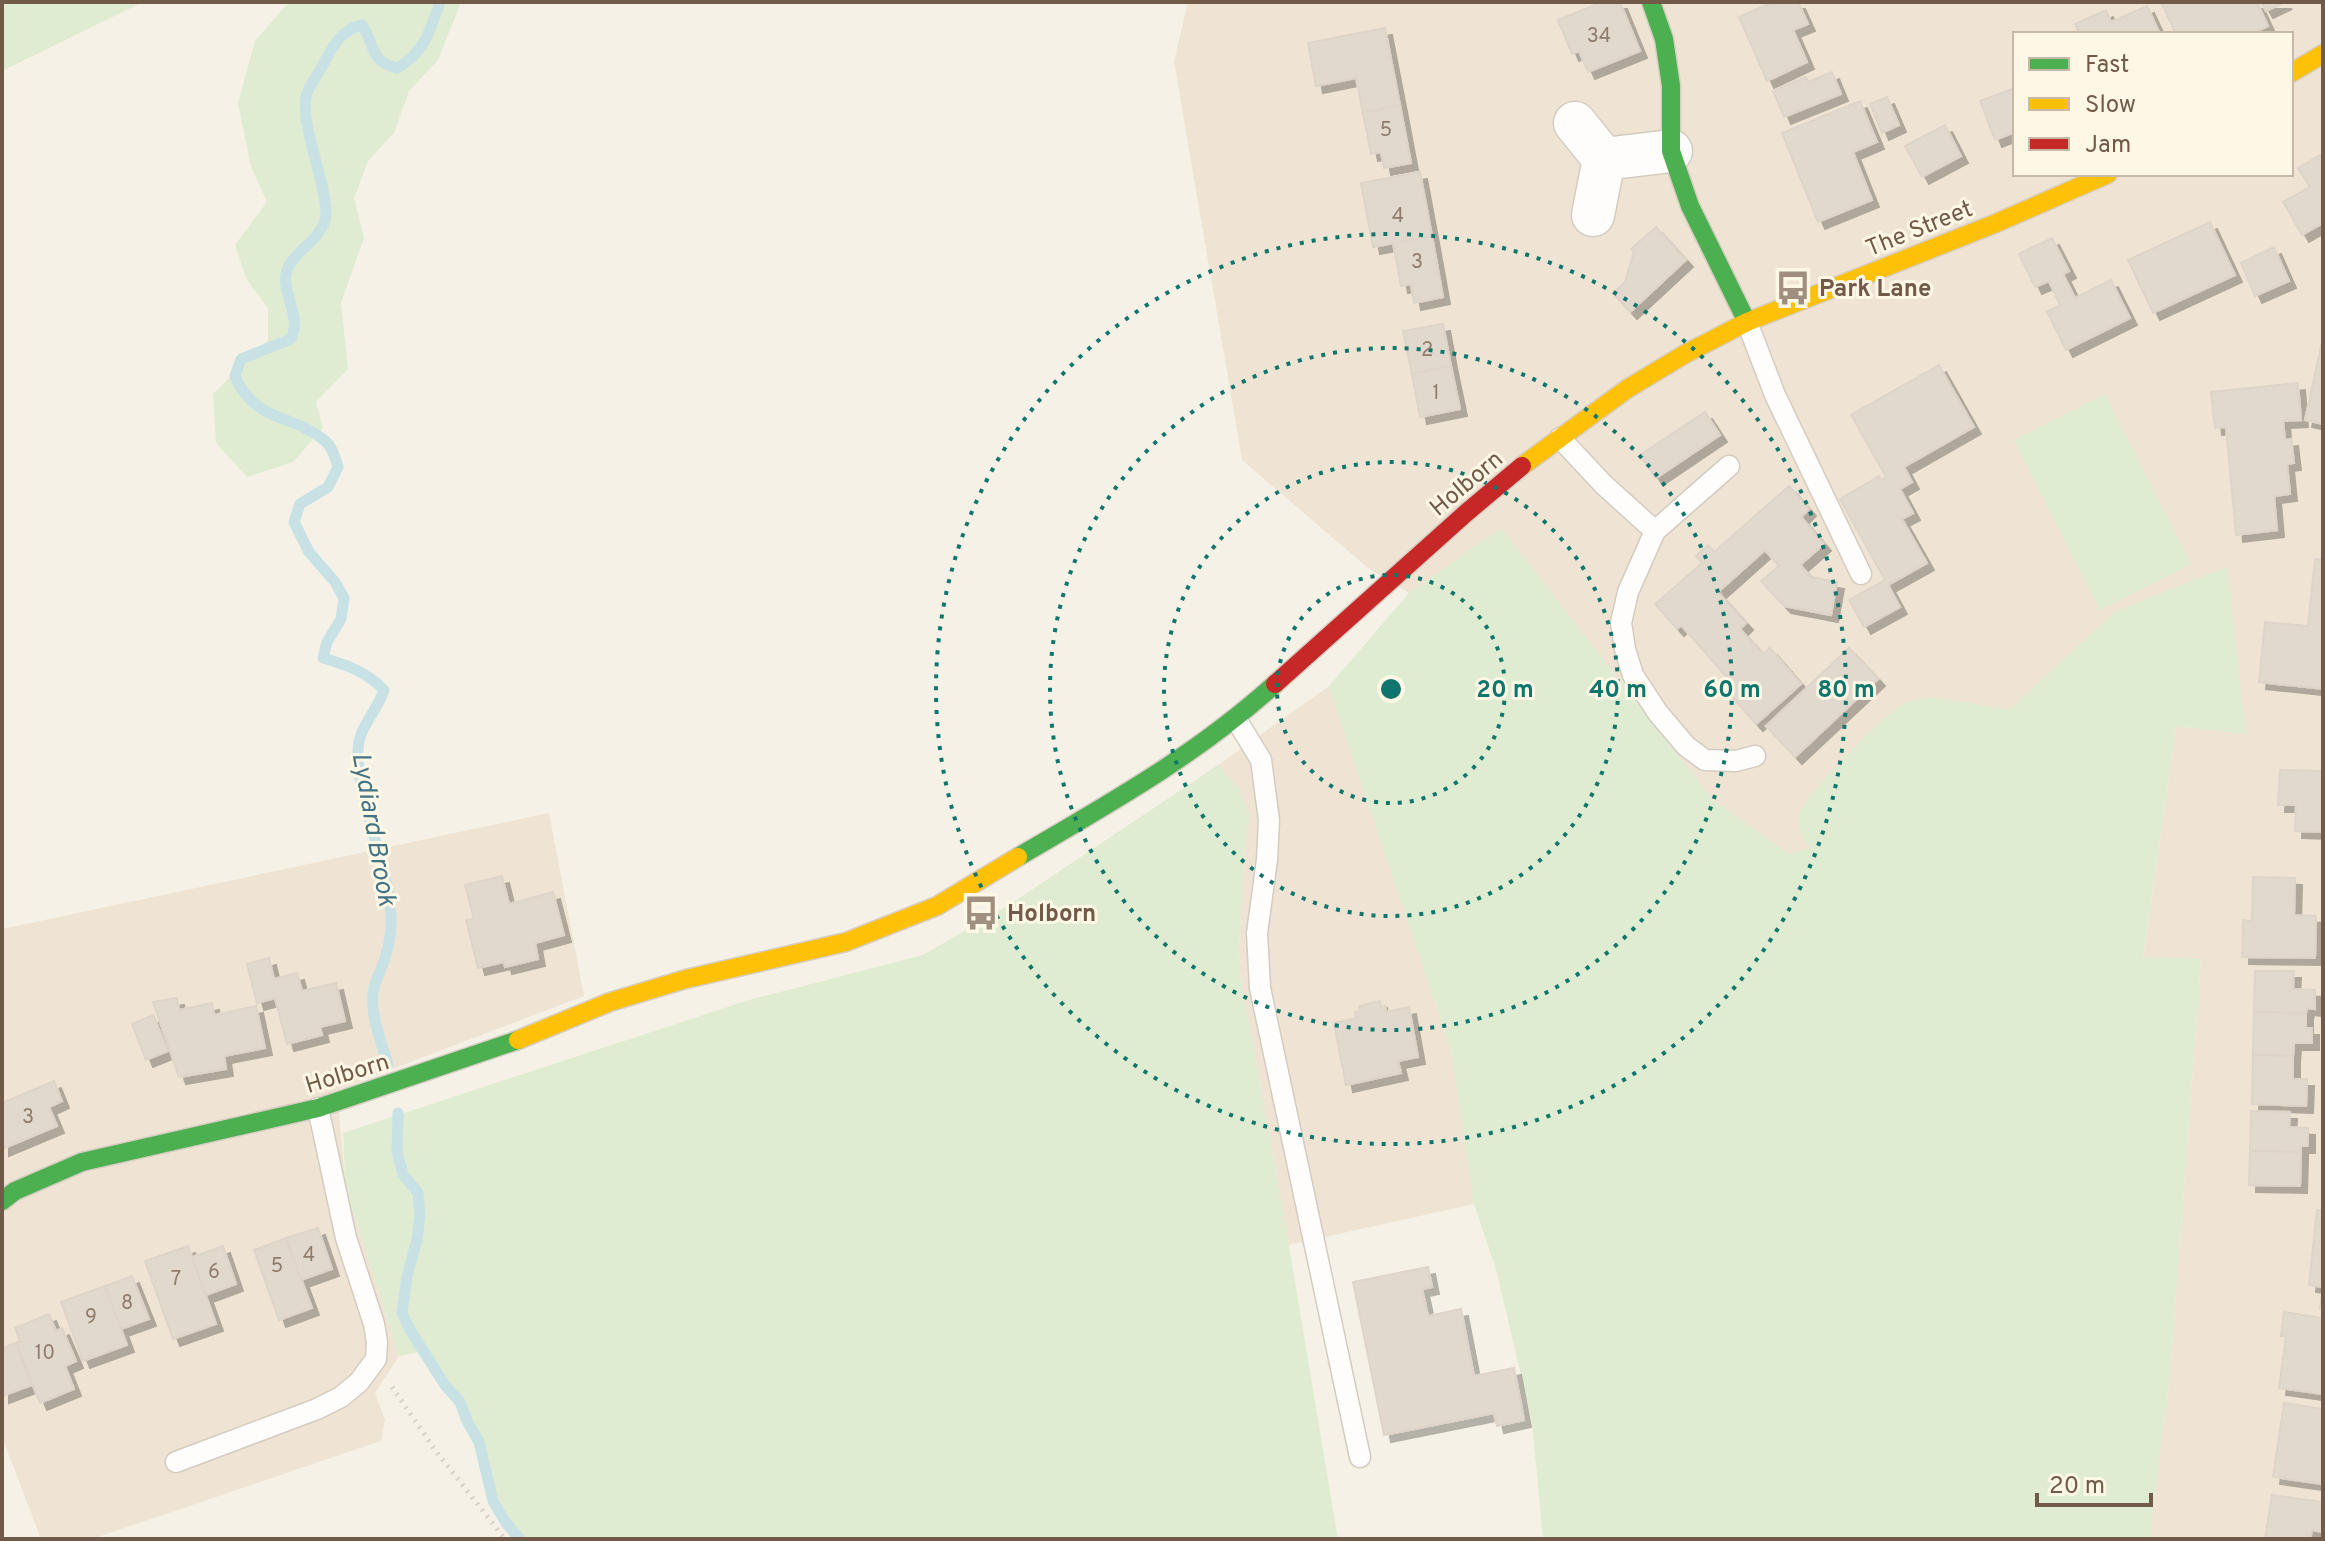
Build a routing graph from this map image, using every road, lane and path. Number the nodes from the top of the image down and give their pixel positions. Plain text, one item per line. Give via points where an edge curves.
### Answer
1 (1651, 2) edge
2 (2323, 54) edge
3 (2293, 72) edge
4 (1575, 123) dead end
5 (1671, 151) junction
6 (1604, 159) junction
7 (2103, 176) edge
8 (1593, 215) dead end
9 (1747, 322) junction
10 (1560, 438) junction
11 (1729, 466) dead end
12 (1655, 531) junction
13 (1861, 574) dead end
14 (1236, 719) junction
15 (1755, 756) dead end
16 (318, 1108) junction
17 (2, 1201) edge
18 (376, 1359) junction
19 (1360, 1457) dead end
20 (176, 1462) dead end
21 (505, 1539) edge

1 - 5 street via 1664,39 1671,86
2 - 3 street
4 - 6 street
5 - 6 street
5 - 9 street via 1690,206
6 - 8 street
7 - 9 street, The Street
9 - 10 street, Holborn via 1627,389
9 - 13 lane via 1775,395
10 - 12 lane
10 - 14 street, Holborn via 1466,513
11 - 12 lane
12 - 15 lane via 1628,592 1621,623 1633,675 1658,713 1705,760
14 - 16 street, Holborn via 1176,763 937,906 846,942 610,1002 465,1059
14 - 19 lane via 1261,760 1269,820 1257,933 1260,988
16 - 17 street, Holborn via 82,1162
16 - 18 lane via 346,1238 374,1324
18 - 20 lane via 341,1397
18 - 21 path via 435,1450

